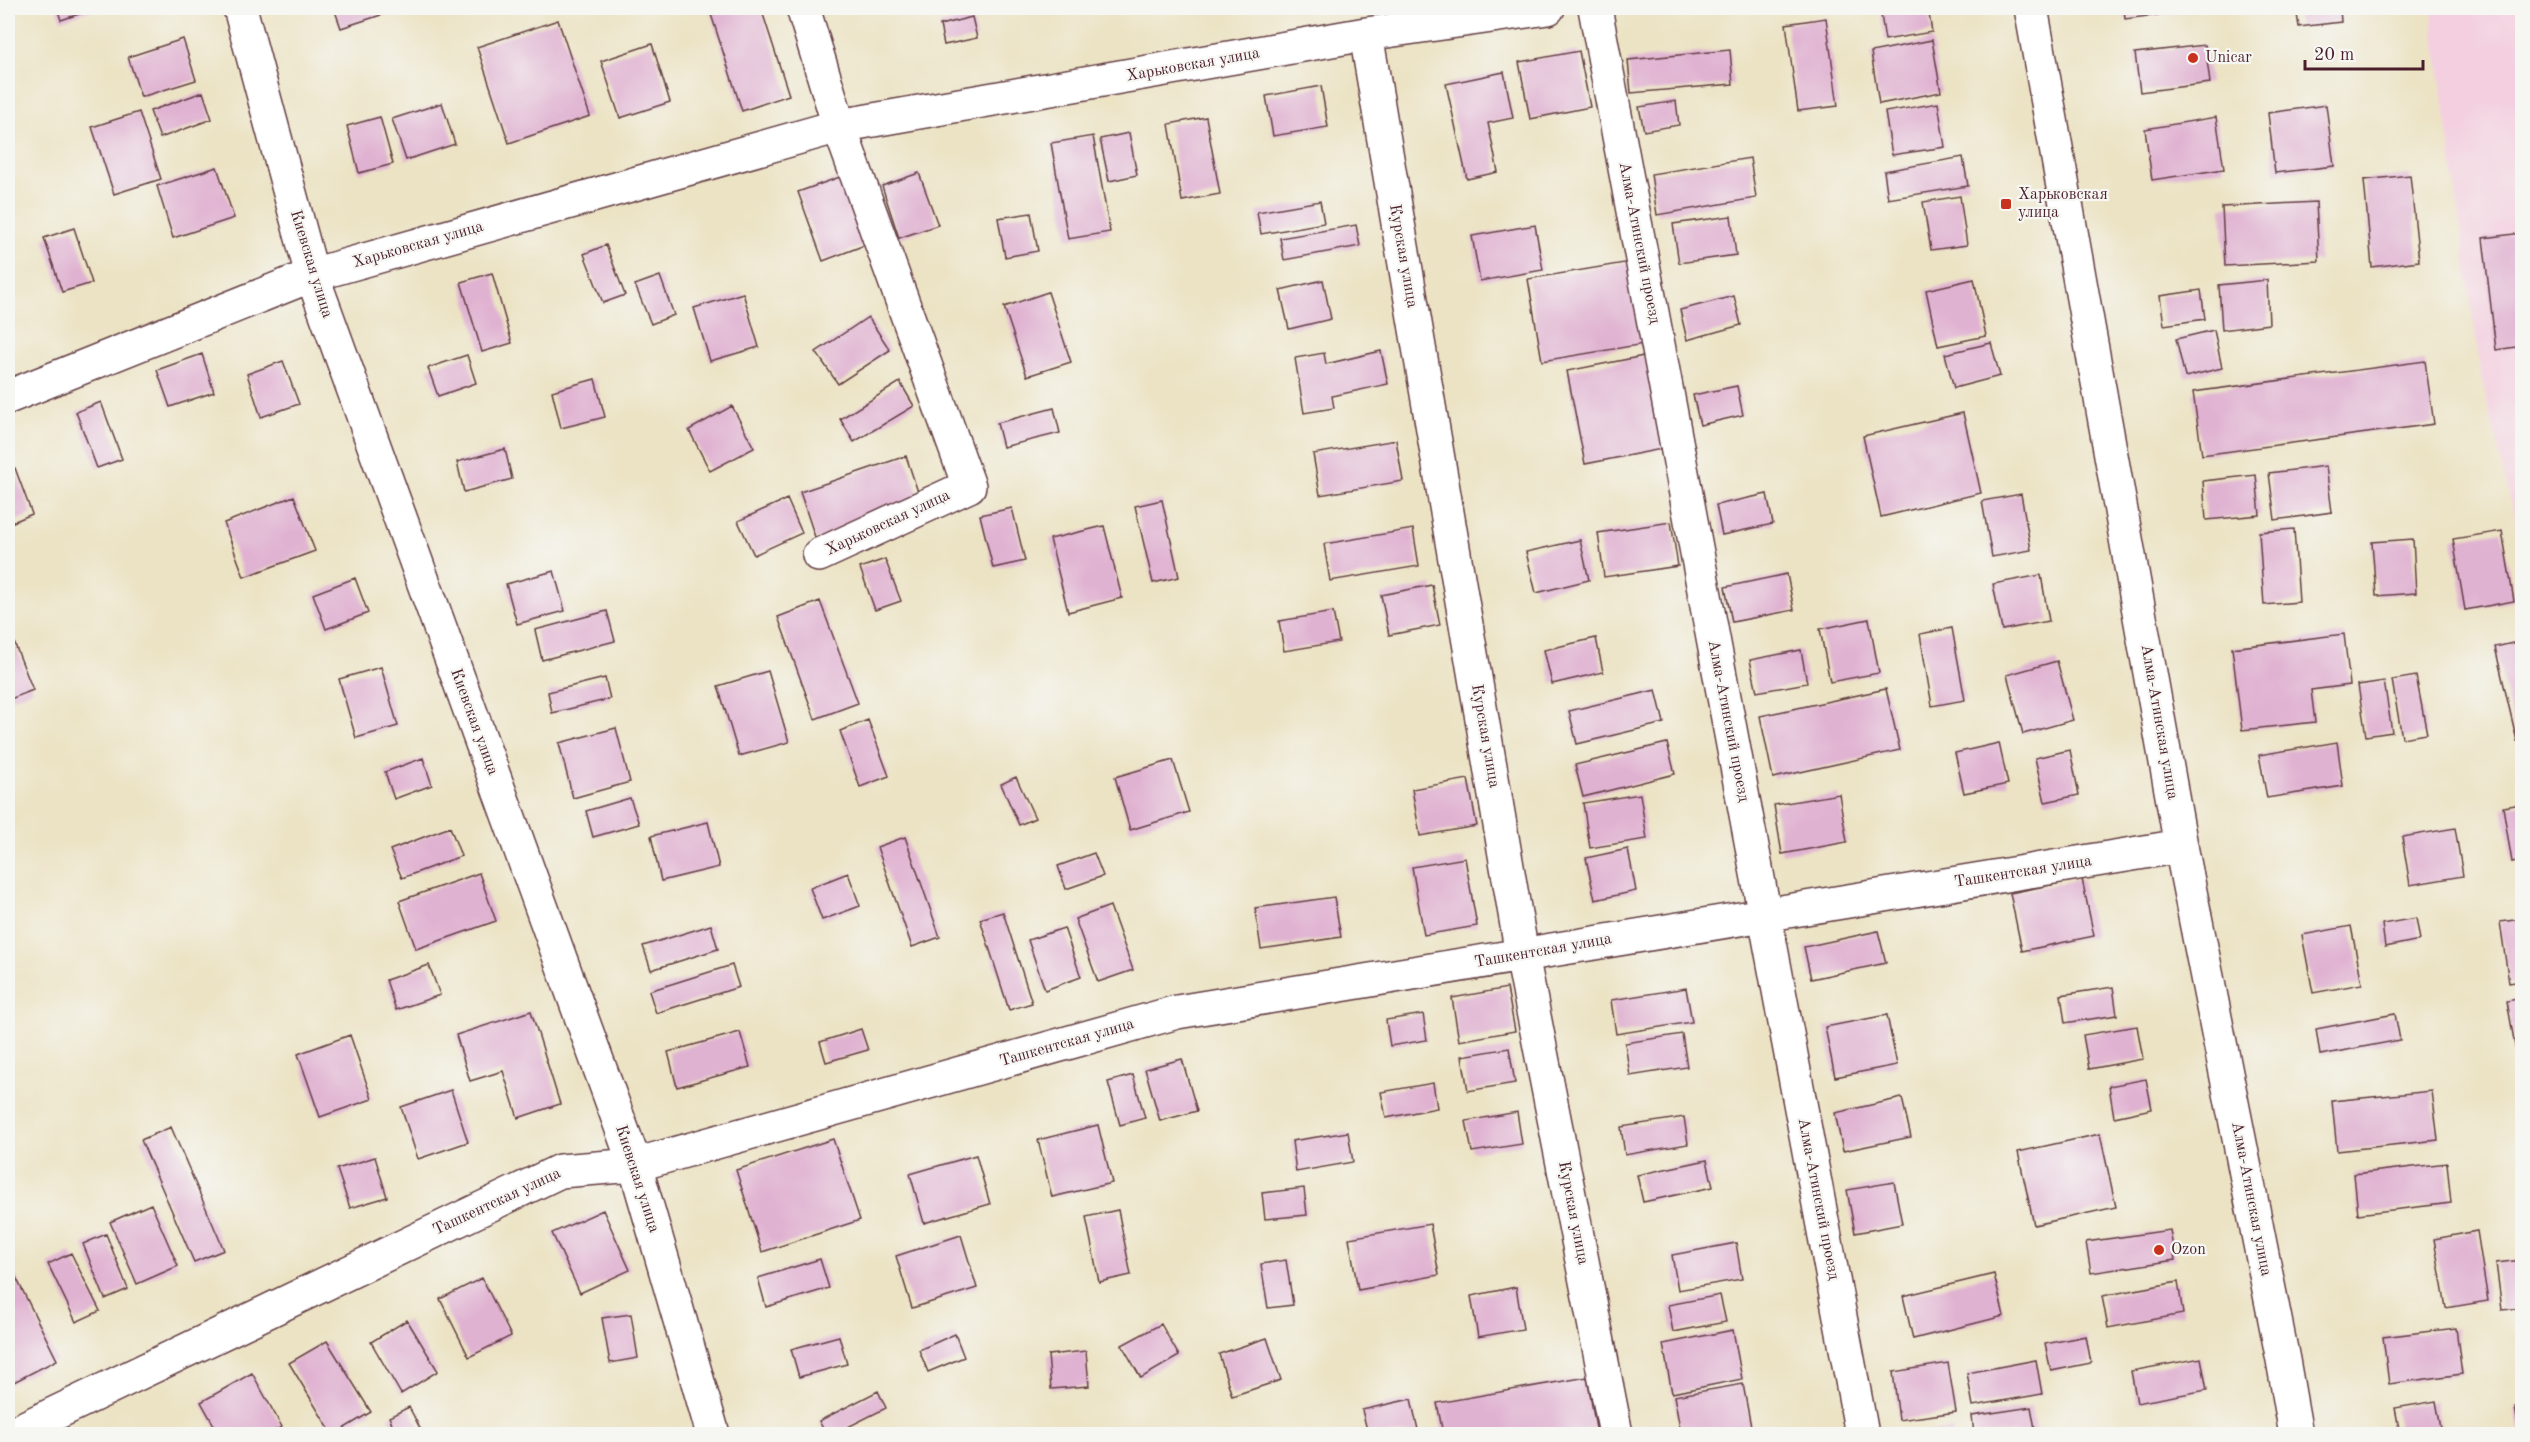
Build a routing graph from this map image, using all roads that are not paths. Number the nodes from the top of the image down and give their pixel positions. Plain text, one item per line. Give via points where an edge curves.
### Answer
1 (240, 8) edge
2 (803, 8) edge
3 (1548, 8) edge
4 (1595, 8) edge
5 (2031, 8) edge
6 (1408, 18) edge
7 (1366, 34) junction
8 (839, 126) junction
9 (312, 275) junction
10 (8, 397) edge
11 (819, 555) dead end
12 (2181, 846) junction
13 (1764, 914) junction
14 (1522, 955) junction
15 (635, 1165) junction
16 (12, 1434) edge
17 (713, 1434) edge
18 (1616, 1434) edge
19 (1862, 1434) edge
20 (2296, 1434) edge

1 - 9 street, Киевская улица
2 - 8 street, Харьковская улица
3 - 6 street, Харьковская улица
4 - 13 street, Алма-Атинский проезд
5 - 12 street, Алма-Атинская улица
6 - 7 street, Харьковская улица
7 - 8 street, Харьковская улица
7 - 14 street, Курская улица
8 - 9 street, Харьковская улица
8 - 11 street, Харьковская улица via 969,486
9 - 10 street, Харьковская улица
9 - 15 street, Киевская улица
12 - 13 street, Ташкентская улица
12 - 20 street, Алма-Атинская улица
13 - 14 street, Ташкентская улица
13 - 19 street, Алма-Атинский проезд
14 - 15 street, Ташкентская улица via 1177,1012
14 - 18 street, Курская улица
15 - 16 street, Ташкентская улица via 560,1171
15 - 17 street, Киевская улица

